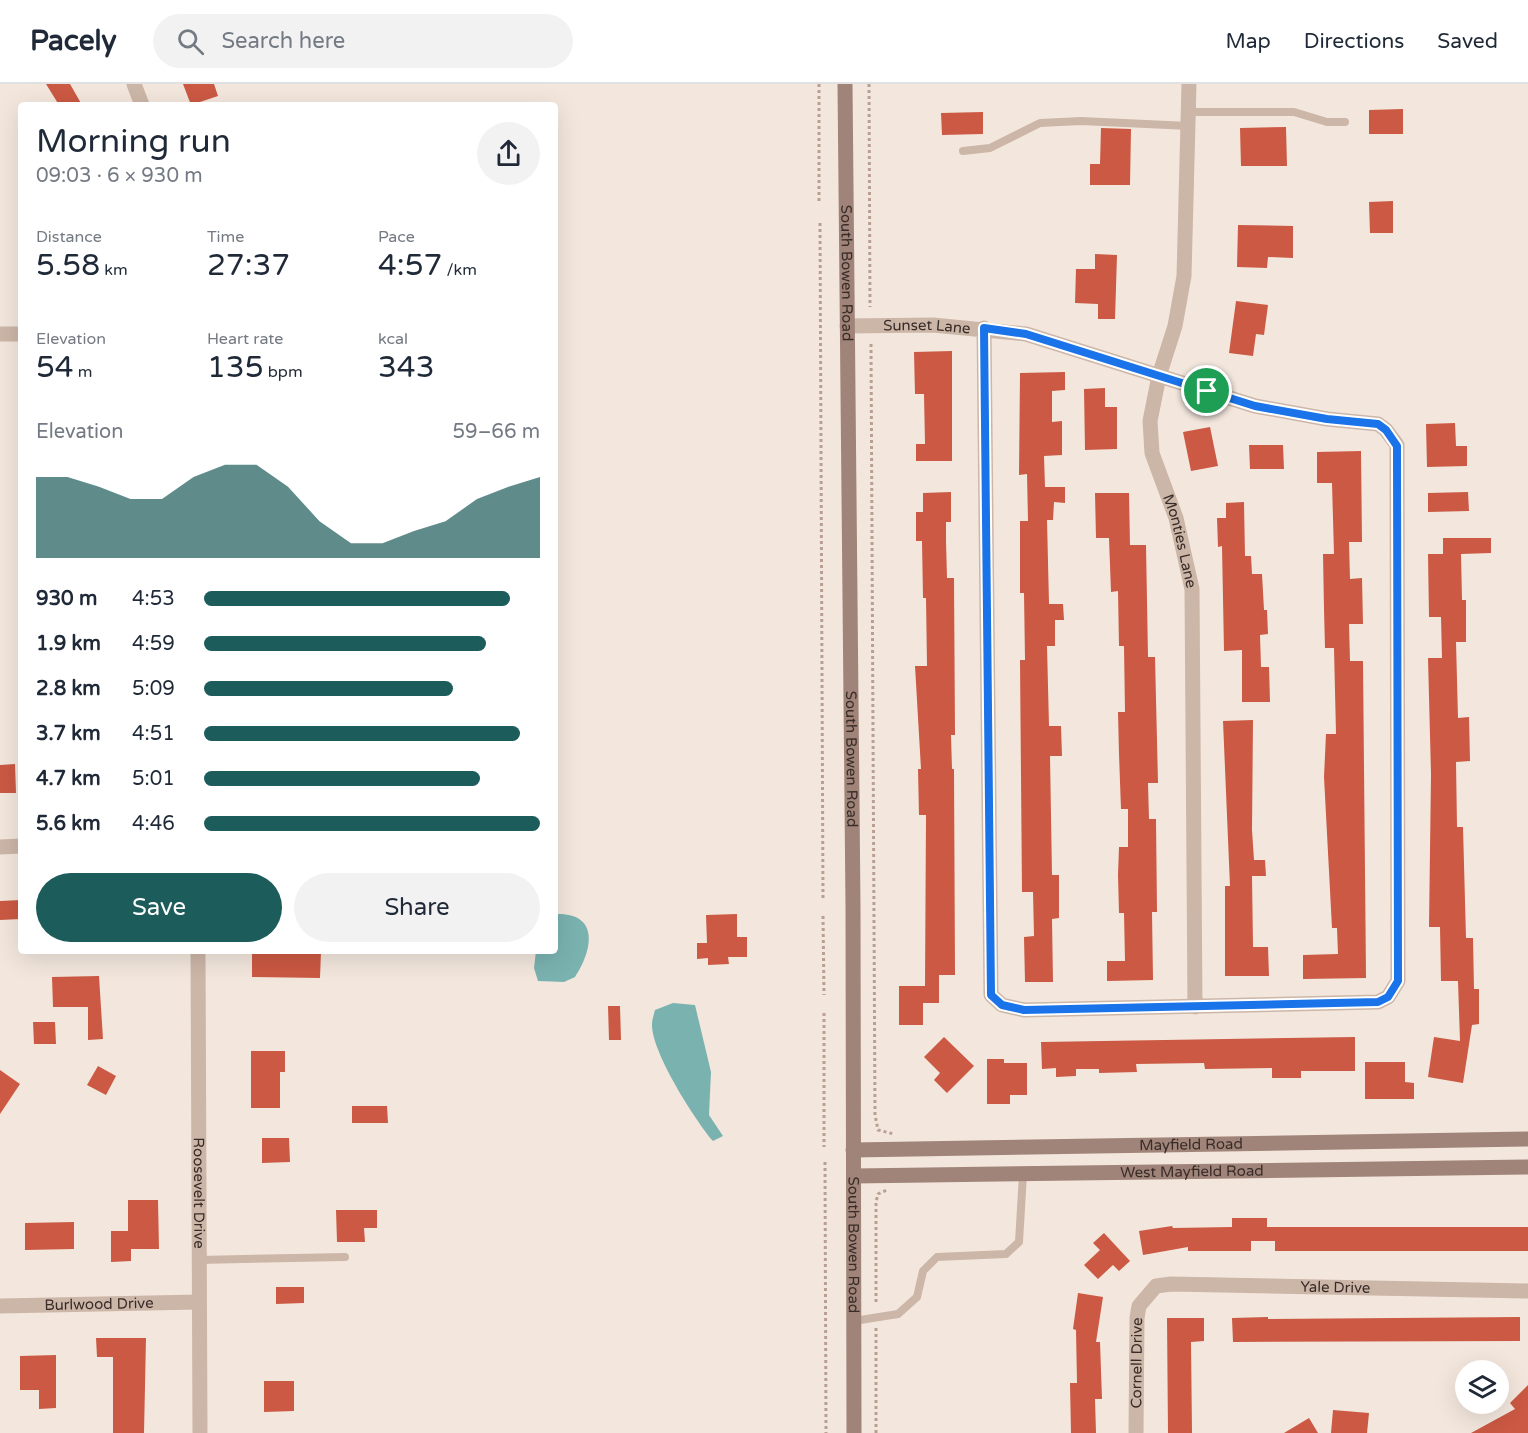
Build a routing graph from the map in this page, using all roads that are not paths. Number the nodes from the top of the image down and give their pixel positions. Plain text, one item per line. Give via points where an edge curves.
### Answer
1 (134, 84) edge
2 (845, 84) edge
3 (1189, 84) edge
4 (141, 102) edge
5 (1189, 119) junction
6 (1345, 122) dead end
7 (963, 152) dead end
8 (847, 326) junction
9 (984, 328) junction
10 (0, 334) edge
11 (18, 334) edge
12 (1159, 376) junction
13 (18, 846) edge
14 (0, 847) edge
15 (198, 954) edge
16 (1195, 1007) junction
17 (1528, 1139) edge
18 (853, 1150) junction
19 (1528, 1167) edge
20 (1023, 1174) junction
21 (854, 1176) junction
22 (345, 1257) dead end
23 (198, 1260) junction
24 (1528, 1291) edge
25 (1146, 1296) joint
26 (199, 1302) junction
27 (0, 1306) edge
28 (854, 1321) junction
29 (200, 1433) edge
30 (854, 1433) edge
31 (1136, 1433) edge

1 - 4 street
2 - 8 main road, South Bowen Road
3 - 5 street, Monties Lane
5 - 6 lane via 1294,112 1327,123
5 - 7 lane via 1040,123 990,148
5 - 12 street, Monties Lane via 1184,276 1175,326
8 - 9 street, Sunset Lane
8 - 18 main road, South Bowen Road
9 - 12 street, Sunset Lane via 1026,334
9 - 16 street via 991,995 1002,1005 1024,1010
10 - 11 street
12 - 16 street, Monties Lane via 1150,421 1152,453 1176,518 1192,589
12 - 16 street, Sunset Lane via 1255,406 1378,424 1397,446 1398,981 1388,997 1378,1002
13 - 14 street
15 - 23 street, Roosevelt Drive
17 - 18 main road, Mayfield Road
18 - 21 main road, South Bowen Road
19 - 20 main road, West Mayfield Road
20 - 21 main road, West Mayfield Road
20 - 28 lane via 1019,1242 1006,1254 937,1257 922,1271 917,1297 898,1314
21 - 28 main road, South Bowen Road
22 - 23 lane
23 - 26 street, Roosevelt Drive
24 - 25 street, Yale Drive via 1171,1284 1156,1286
25 - 31 street, Cornell Drive via 1137,1318
26 - 27 street, Burlwood Drive
26 - 29 street, Roosevelt Drive
28 - 30 main road, South Bowen Road

